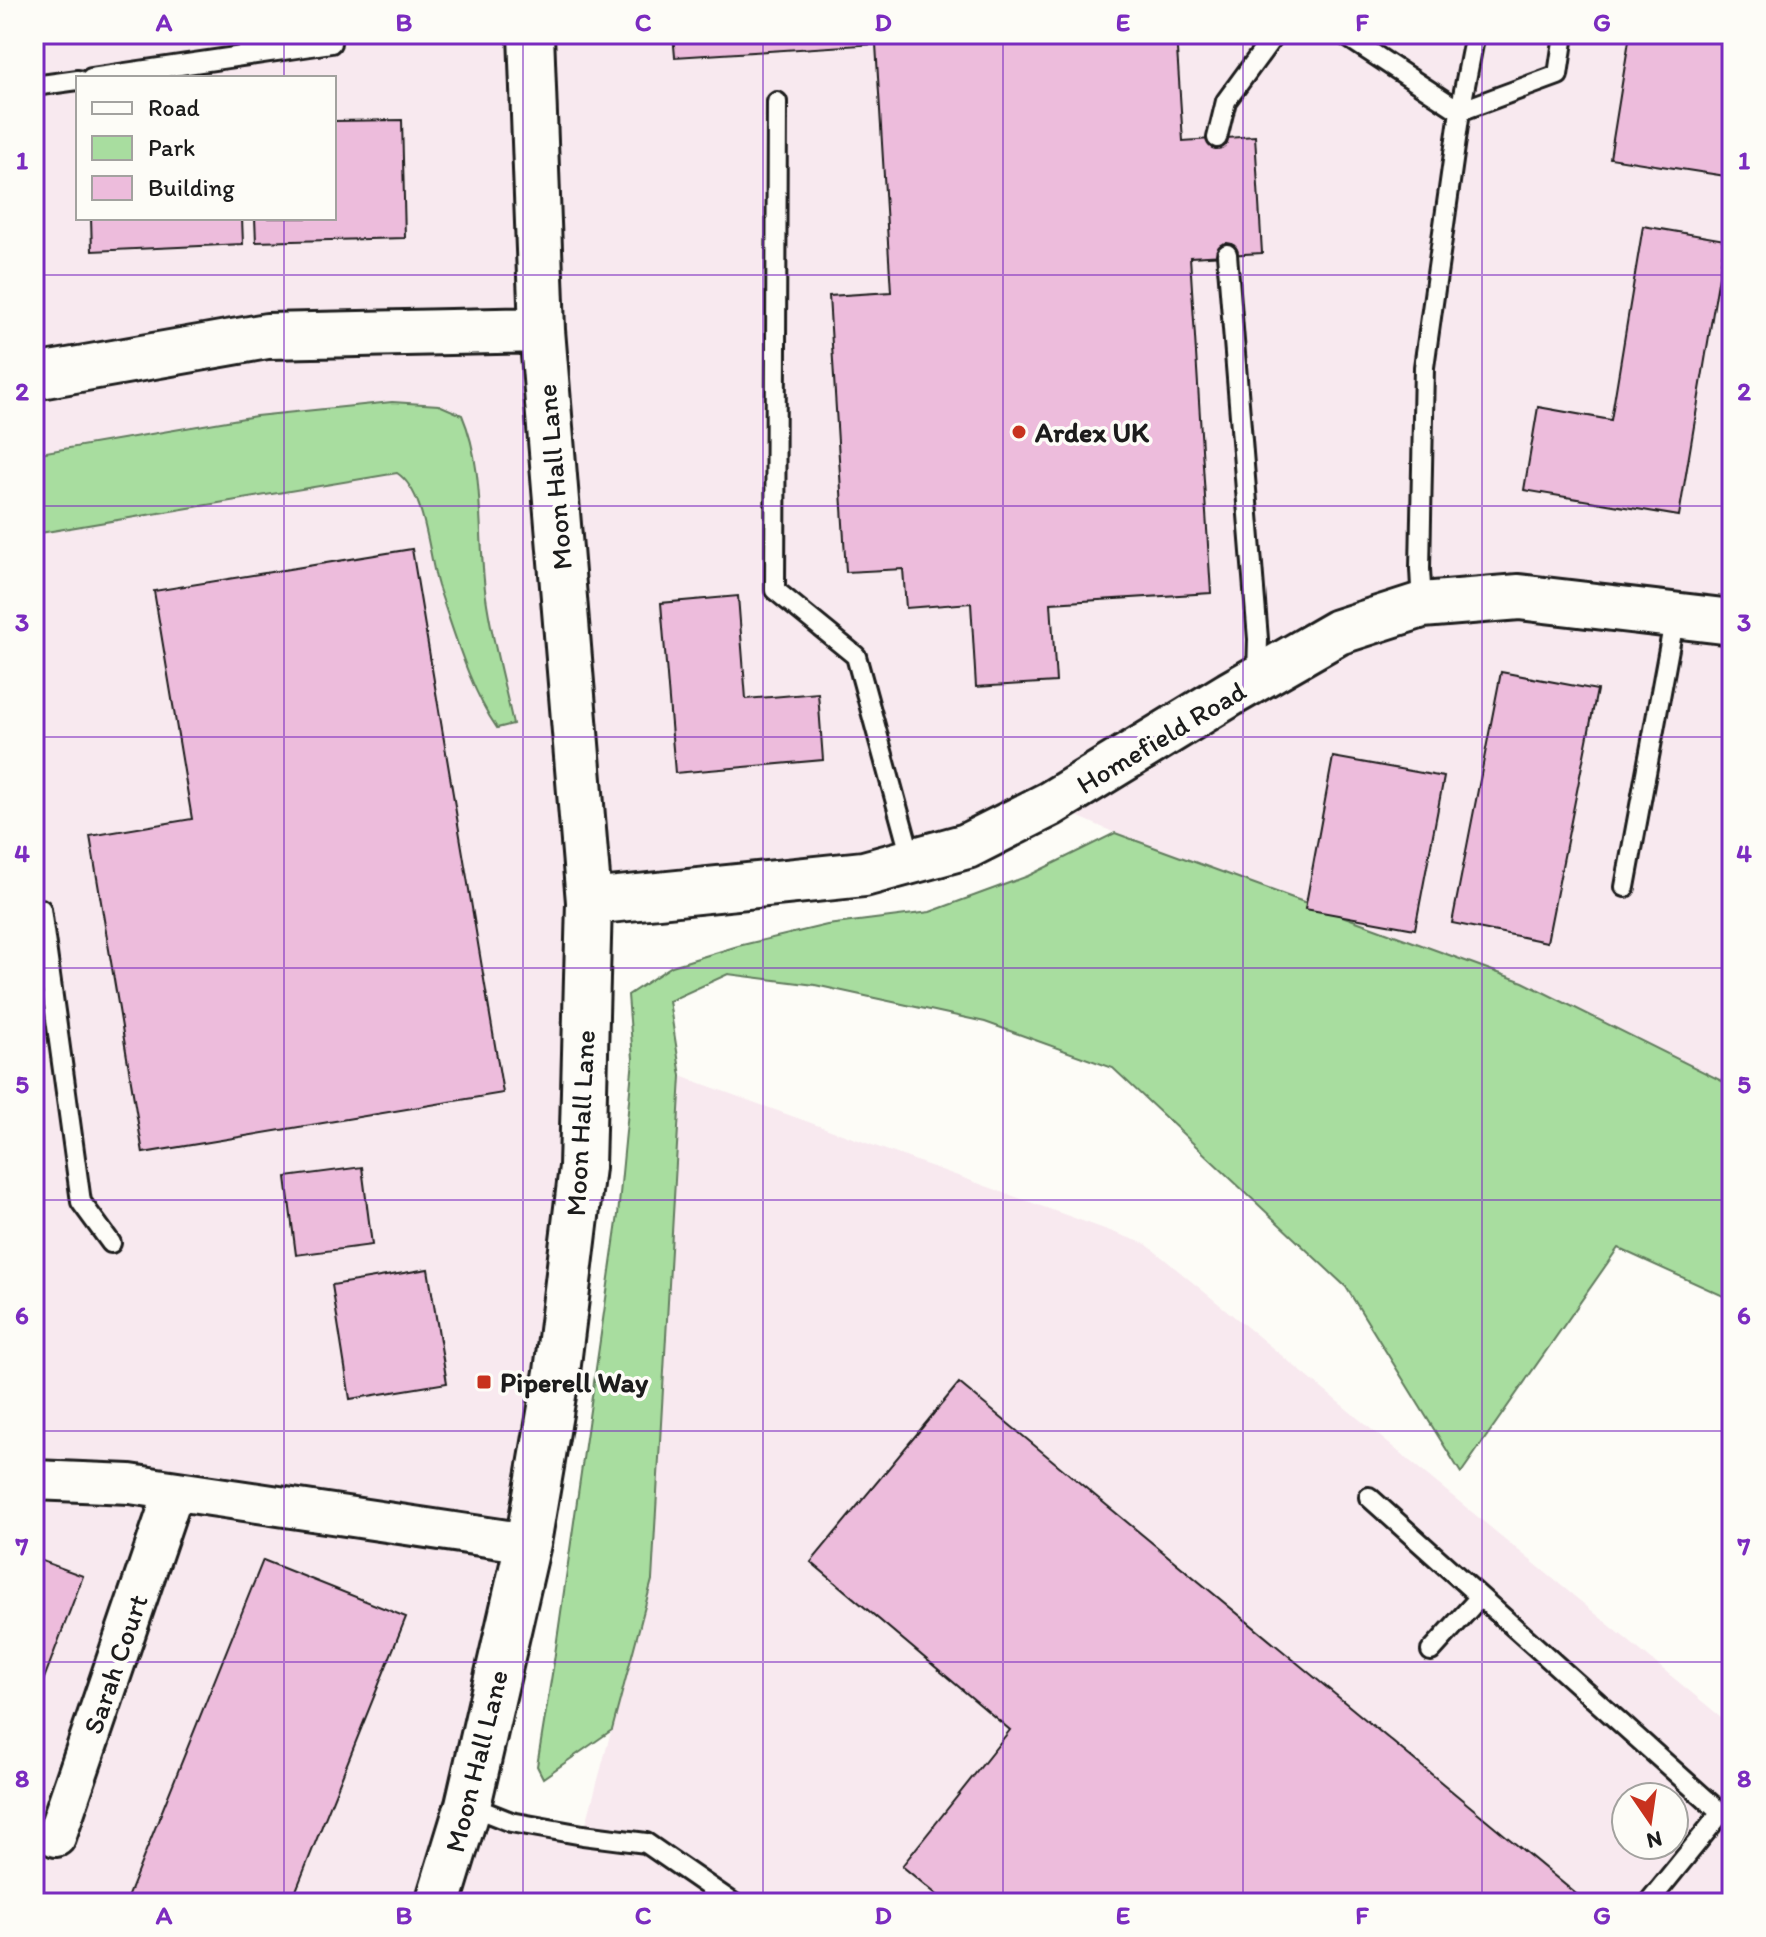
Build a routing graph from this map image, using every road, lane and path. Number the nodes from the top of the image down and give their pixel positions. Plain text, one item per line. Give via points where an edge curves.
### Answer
1 (531, 34) edge
2 (1275, 34) edge
3 (1343, 34) edge
4 (1475, 34) edge
5 (1564, 34) edge
6 (331, 43) dead end
7 (105, 76) edge
8 (76, 80) edge
9 (34, 86) edge
10 (777, 102) dead end
11 (1460, 111) junction
12 (1217, 138) dead end
13 (1227, 254) dead end
14 (542, 330) junction
15 (34, 377) edge
16 (1422, 605) junction
17 (1675, 616) junction
18 (1732, 622) edge
19 (1257, 678) junction
20 (912, 861) junction
21 (1625, 887) dead end
22 (589, 902) junction
23 (41, 909) dead end
24 (111, 1243) dead end
25 (34, 1480) edge
26 (174, 1491) junction
27 (1369, 1497) dead end
28 (528, 1543) junction
29 (1480, 1597) junction
30 (1431, 1651) dead end
31 (468, 1805) junction
32 (56, 1837) dead end
33 (438, 1903) edge
34 (733, 1903) edge
35 (1648, 1903) edge

1 - 14 street, Moon Hall Lane
2 - 12 lane via 1226,101
3 - 11 lane
4 - 11 lane
5 - 11 lane via 1558,75
6 - 7 lane
8 - 9 lane
10 - 20 lane via 775,590 856,656
11 - 16 lane via 1424,367
13 - 19 lane
14 - 15 street via 267,336
14 - 22 street, Moon Hall Lane
16 - 17 street, Homefield Road via 1519,597
16 - 19 street, Homefield Road via 1338,632
17 - 18 street, Homefield Road
17 - 21 lane
19 - 20 street, Homefield Road via 1050,804 967,846
20 - 22 street, Homefield Road via 864,874
22 - 28 street, Moon Hall Lane via 582,1167 557,1372
23 - 24 lane via 81,1202
25 - 26 street
26 - 28 street
26 - 32 street, Sarah Court
27 - 29 lane
28 - 31 street, Moon Hall Lane
29 - 30 lane
29 - 35 lane via 1721,1813
31 - 33 street, Moon Hall Lane
31 - 34 lane via 511,1822 646,1843

